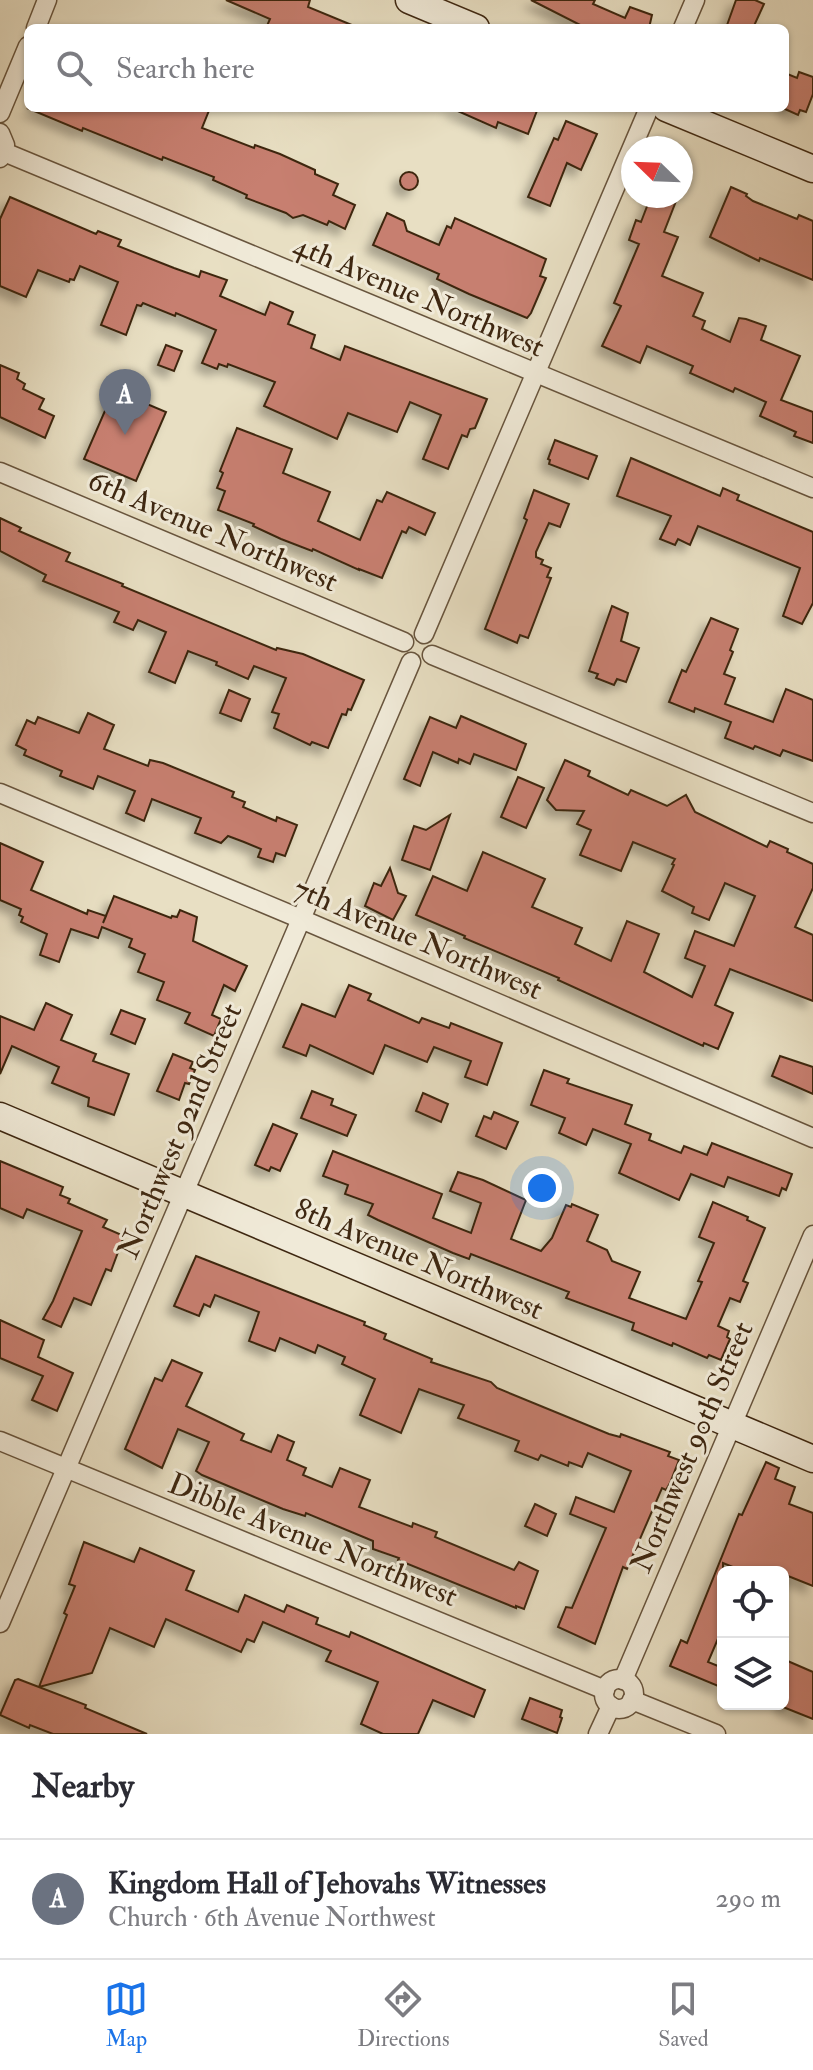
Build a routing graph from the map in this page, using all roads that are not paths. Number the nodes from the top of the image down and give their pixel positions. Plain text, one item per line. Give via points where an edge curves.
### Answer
1 (47, 0) edge
2 (409, 0) edge
3 (695, 0) edge
4 (38, 24) edge
5 (466, 24) edge
6 (685, 24) edge
7 (24, 56) edge
8 (647, 112) edge
9 (676, 112) edge
10 (0, 113) edge
11 (0, 133) edge
12 (2, 155) edge
13 (813, 169) edge
14 (535, 375) junction
15 (0, 472) edge
16 (813, 488) edge
17 (424, 634) junction
18 (404, 642) junction
19 (432, 655) junction
20 (411, 662) junction
21 (0, 793) edge
22 (813, 813) edge
23 (301, 919) junction
24 (0, 1116) edge
25 (813, 1138) edge
26 (183, 1195) junction
27 (813, 1235) edge
28 (731, 1425) junction
29 (0, 1441) edge
30 (813, 1459) edge
31 (66, 1469) junction
32 (0, 1623) edge
33 (623, 1680) junction
34 (608, 1698) junction
35 (632, 1700) junction
36 (598, 1734) edge
37 (716, 1734) edge

1 - 4 street
2 - 5 street
3 - 6 street
7 - 10 street
8 - 14 street
9 - 13 street
11 - 12 street
12 - 14 street, 4th Avenue Northwest
14 - 16 street, 4th Avenue Northwest
14 - 17 street
15 - 18 street, 6th Avenue Northwest
17 - 18 street via 412,634
17 - 19 street via 433,642
18 - 20 street
19 - 20 street via 422,663
19 - 22 street
20 - 23 street, Northwest 92nd Street
21 - 23 street, 7th Avenue Northwest
23 - 25 street, 7th Avenue Northwest
23 - 26 street, Northwest 92nd Street
24 - 26 street, 8th Avenue Northwest
26 - 28 street, 8th Avenue Northwest
26 - 31 street, Northwest 92nd Street
27 - 28 street, Northwest 90th Street
28 - 30 street, 8th Avenue Northwest
28 - 33 street, Northwest 90th Street
29 - 31 street, Dibble Avenue Northwest
31 - 32 street, Northwest 92nd Street
31 - 34 street, Dibble Avenue Northwest
33 - 34 street via 611,1681
33 - 35 street via 633,1688
34 - 35 street via 624,1708
34 - 36 street
35 - 37 street

